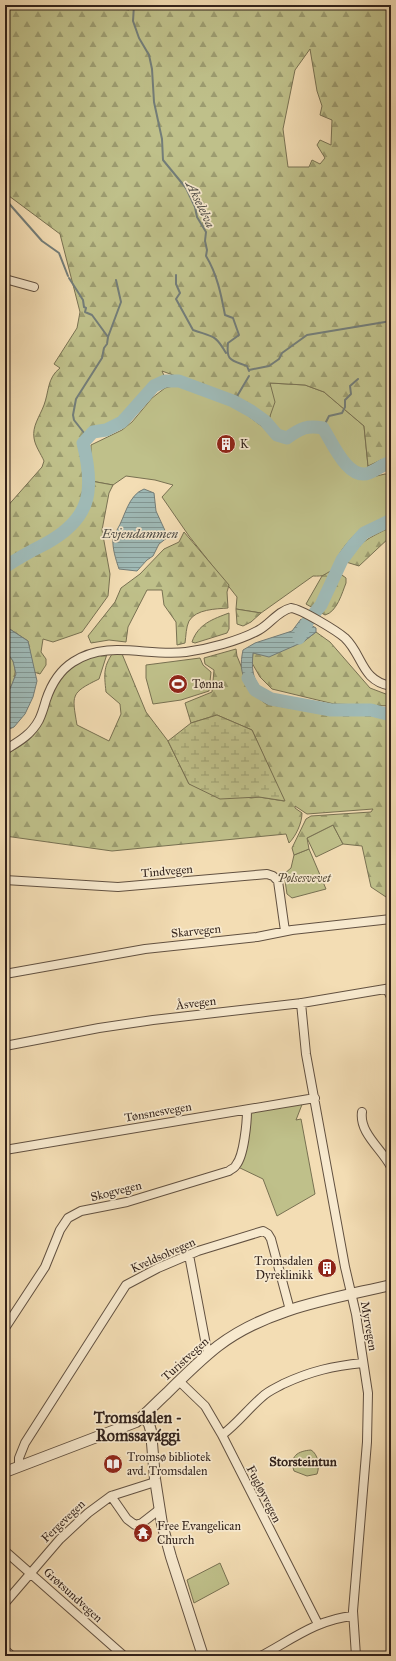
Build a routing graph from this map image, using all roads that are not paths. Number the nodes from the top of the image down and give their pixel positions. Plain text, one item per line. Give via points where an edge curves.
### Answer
1 (5, 280) edge
2 (34, 286) dead end
3 (391, 686) edge
4 (5, 750) edge
5 (5, 880) edge
6 (391, 919) edge
7 (285, 931) junction
8 (5, 974) edge
9 (389, 988) edge
10 (391, 998) edge
11 (301, 1003) junction
12 (5, 1046) edge
13 (315, 1098) junction
14 (247, 1110) junction
15 (362, 1112) dead end
16 (5, 1150) edge
17 (391, 1167) edge
18 (189, 1255) junction
19 (391, 1285) edge
20 (352, 1293) junction
21 (290, 1310) junction
22 (5, 1328) edge
23 (209, 1353) junction
24 (363, 1363) junction
25 (179, 1381) junction
26 (143, 1416) junction
27 (222, 1435) junction
28 (18, 1467) junction
29 (5, 1472) edge
30 (155, 1482) junction
31 (111, 1496) junction
32 (160, 1509) junction
33 (5, 1551) edge
34 (30, 1572) junction
35 (5, 1603) edge
36 (353, 1616) junction
37 (318, 1624) junction
38 (5, 1650) edge
39 (12, 1656) edge
40 (124, 1656) edge
41 (204, 1656) edge
42 (261, 1656) edge
43 (356, 1656) edge

1 - 2 street
3 - 4 street via 369,675 345,638 301,611 288,609 252,633 198,650 161,654 107,649 81,657 57,677 48,693 40,720 32,730
5 - 7 street, Tindvegen via 118,887 247,875 273,876 278,881
6 - 7 street, Skarvegen
7 - 8 street, Skarvegen via 257,937 129,951
9 - 10 street
9 - 11 street, Åsvegen
11 - 12 street, Åsvegen via 153,1020
11 - 13 street, Myrvegen via 306,1054
13 - 14 street, Tønsnesvegen
13 - 20 street, Myrvegen via 346,1274
14 - 16 street, Tønsnesvegen
14 - 22 street, Skogvegen via 240,1158 237,1165 229,1171 127,1202 81,1211 68,1218 60,1230 45,1267
15 - 17 street via 366,1131
18 - 21 street, Kveldsolvegen via 258,1232 267,1233 273,1245
18 - 23 street
18 - 28 street, Kveldsolvegen via 136,1279 123,1288 25,1443
19 - 20 street, Turistvegen
20 - 21 street, Turistvegen
20 - 24 street, Myrvegen
21 - 23 street, Turistvegen via 252,1325
23 - 25 street, Turistvegen
24 - 27 street via 316,1371 277,1387 262,1396
24 - 36 street, Myrvegen via 368,1401 368,1435
25 - 26 street, Turistvegen
25 - 27 street, Fugløyvegen via 206,1407
26 - 28 street, Turistvegen via 130,1424
26 - 30 street via 151,1431
27 - 37 street, Fugløyvegen
28 - 29 street, Turistvegen
30 - 31 street, Fergevegen
30 - 32 street
31 - 32 street via 127,1519 135,1525 142,1523
31 - 34 street, Fergevegen via 67,1531
32 - 41 street via 169,1551
33 - 34 street, Grøtsundvegen
34 - 35 street, Fergevegen
34 - 40 street, Grøtsundvegen
36 - 37 street
36 - 43 street, Myrvegen
37 - 42 street
38 - 39 street

